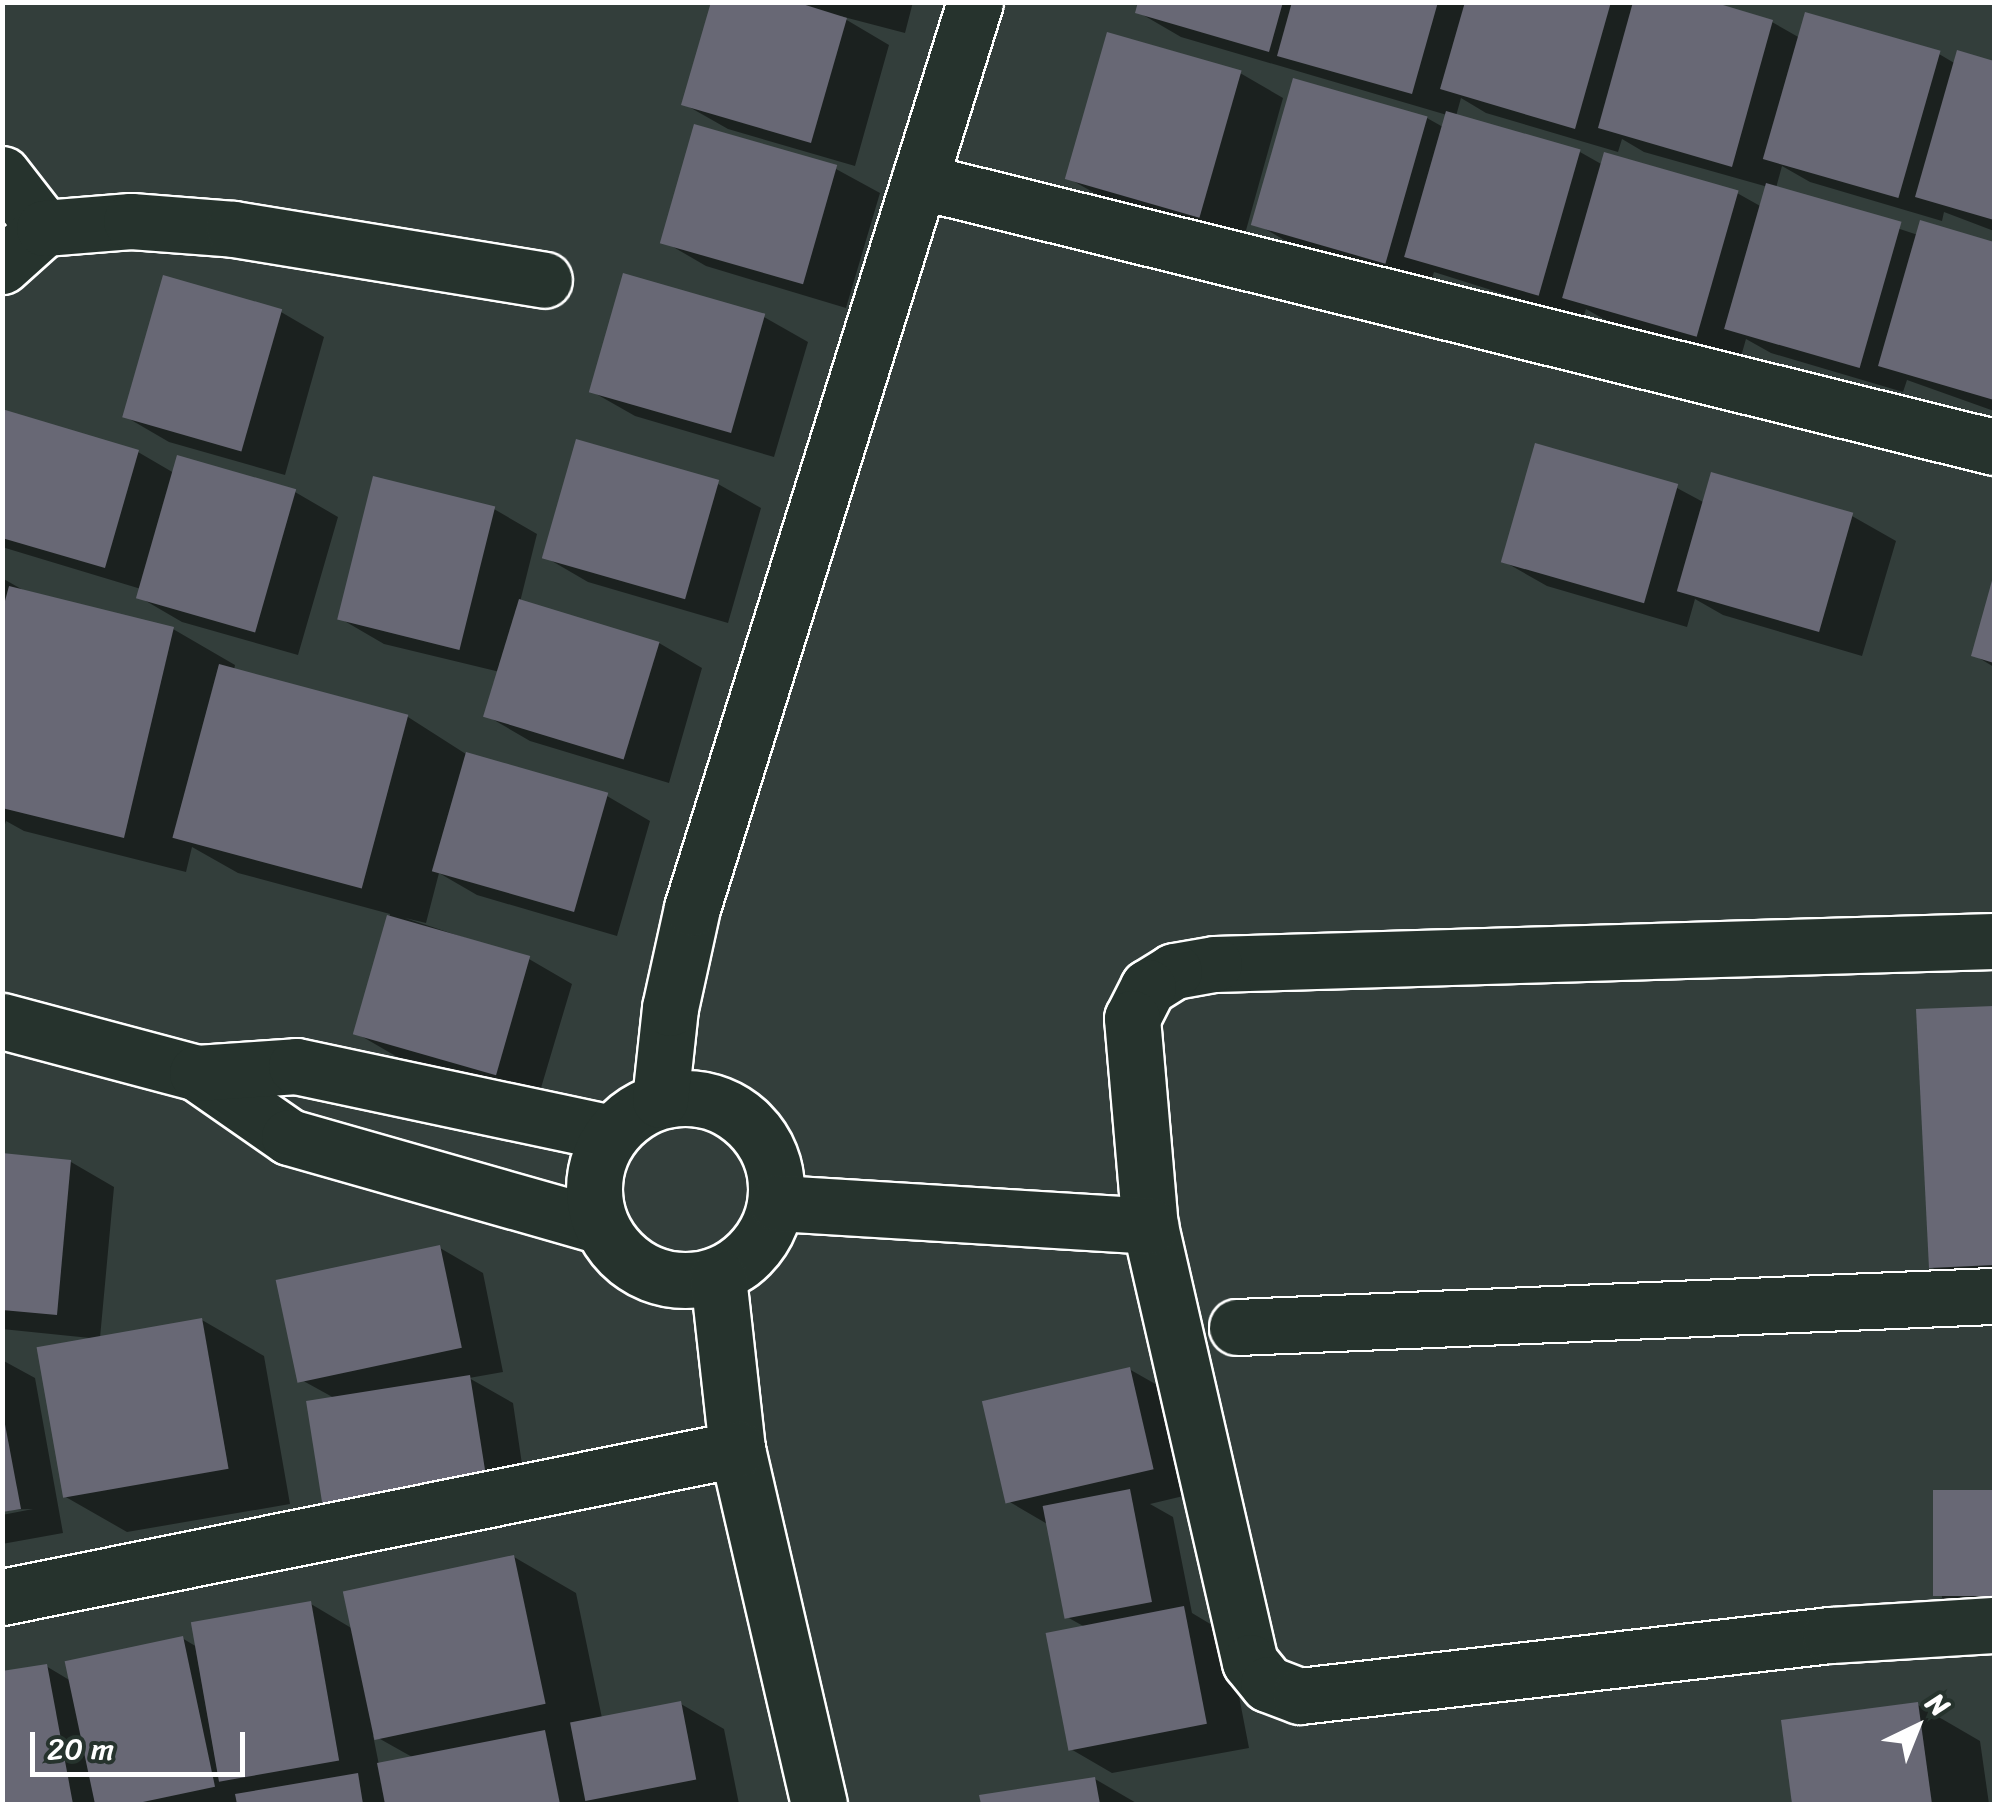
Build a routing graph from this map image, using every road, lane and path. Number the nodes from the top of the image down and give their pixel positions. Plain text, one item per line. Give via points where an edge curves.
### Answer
1 (974, 2) edge
2 (2, 174) edge
3 (919, 181) junction
4 (44, 228) junction
5 (2, 266) edge
6 (544, 280) dead end
7 (1994, 447) edge
8 (1994, 941) edge
9 (2, 1021) edge
10 (196, 1074) junction
11 (660, 1100) junction
12 (611, 1134) junction
13 (776, 1203) junction
14 (601, 1226) junction
15 (1150, 1226) junction
16 (718, 1276) junction
17 (1994, 1296) edge
18 (1237, 1327) dead end
19 (737, 1449) junction
20 (2, 1597) edge
21 (1994, 1624) edge
22 (819, 1804) edge

1 - 3 street
2 - 4 street
3 - 7 street
3 - 11 street via 692,908 670,1008
4 - 5 street
4 - 6 street via 131,221 234,229
8 - 15 street via 1214,964 1174,971 1148,987 1132,1018
9 - 10 street
10 - 12 street via 296,1066
10 - 14 street via 289,1136
11 - 12 street
11 - 13 street via 706,1100 746,1120 772,1158
12 - 14 street via 593,1178
13 - 15 street
13 - 16 street via 766,1234 746,1260
14 - 16 street via 629,1262 672,1281
15 - 21 street via 1250,1662 1268,1684 1300,1696 1830,1635
16 - 19 street
17 - 18 street
19 - 20 street
19 - 22 street

